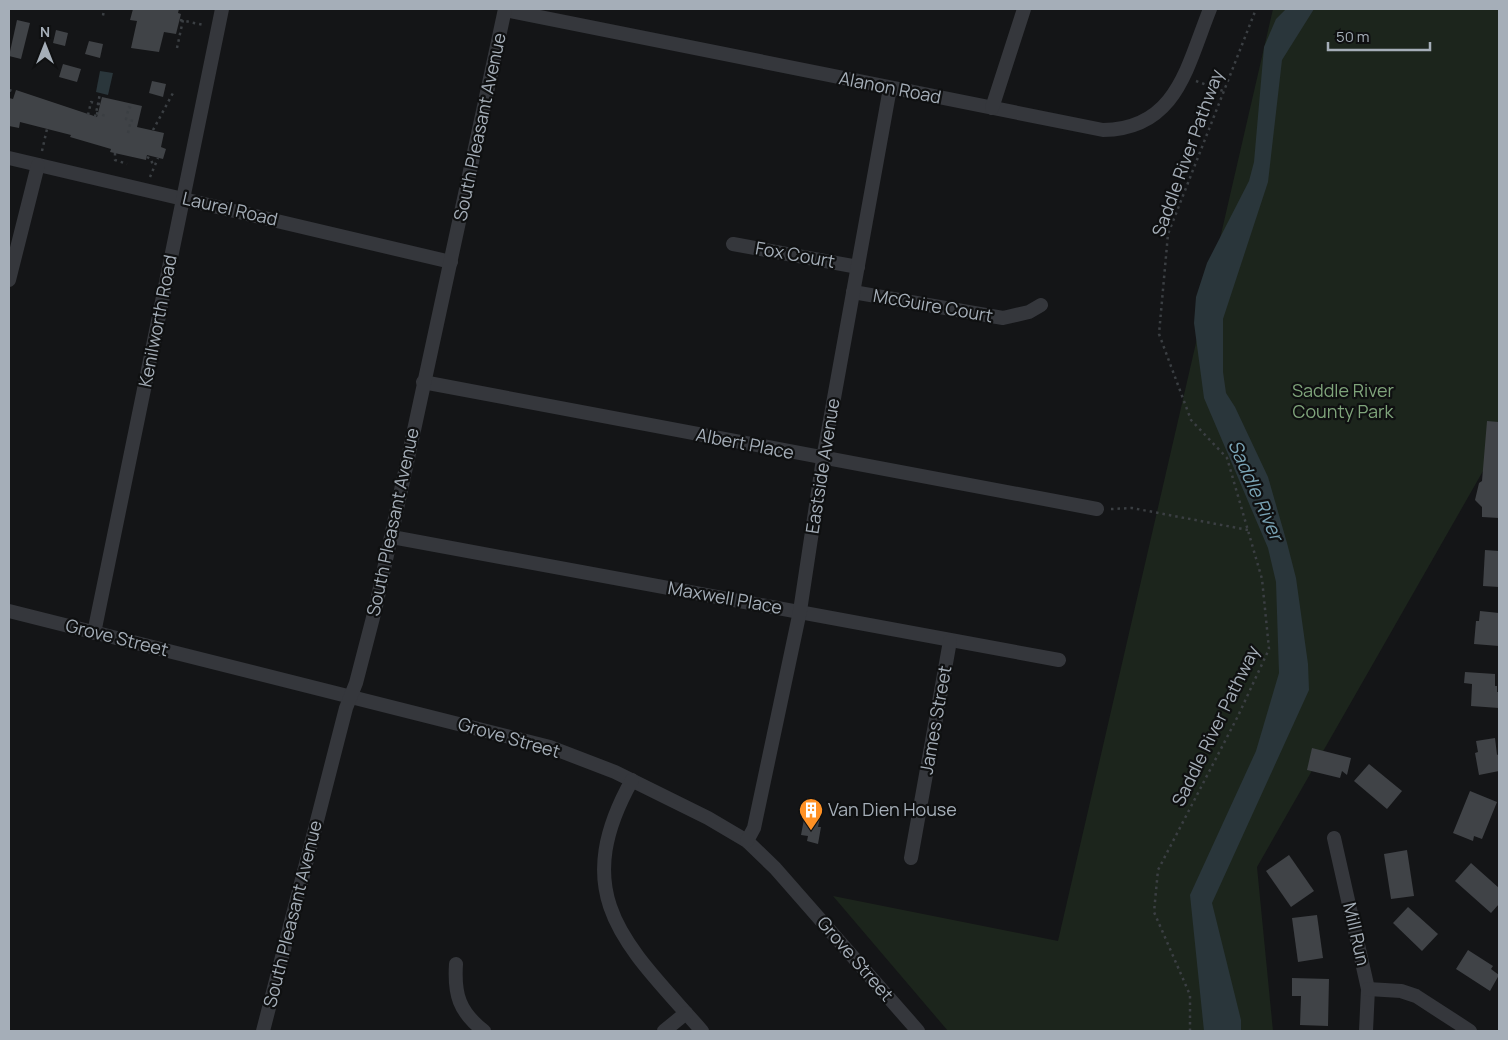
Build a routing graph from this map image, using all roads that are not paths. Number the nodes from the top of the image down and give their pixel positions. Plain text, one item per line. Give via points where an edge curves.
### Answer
1 (222, 9) edge
2 (505, 9) edge
3 (1024, 9) edge
4 (1210, 9) edge
5 (890, 88) junction
6 (992, 108) junction
7 (9, 158) edge
8 (38, 165) junction
9 (183, 198) junction
10 (733, 244) dead end
11 (451, 262) junction
12 (858, 267) junction
13 (9, 280) edge
14 (853, 292) junction
15 (1041, 305) dead end
16 (423, 382) junction
17 (823, 459) junction
18 (1097, 509) road end
19 (392, 537) junction
20 (9, 611) edge
21 (800, 612) junction
22 (94, 633) junction
23 (950, 641) junction
24 (1058, 660) dead end
25 (350, 697) junction
26 (632, 780) junction
27 (1334, 838) dead end
28 (747, 840) junction
29 (911, 858) dead end
30 (456, 964) dead end
31 (1368, 989) junction
32 (686, 1013) junction
33 (263, 1031) edge
34 (484, 1031) edge
35 (664, 1031) edge
36 (702, 1031) edge
37 (918, 1031) edge
38 (1366, 1031) edge
39 (1470, 1031) edge

1 - 9 street, Kenilworth Road
2 - 5 street, Alanon Road
2 - 11 street, South Pleasant Avenue
3 - 6 street
4 - 6 street, Alanon Road via 1183,76 1166,105 1138,125 1103,130
5 - 6 street, Alanon Road
5 - 12 street, Eastside Avenue
7 - 8 street, Laurel Road
8 - 9 street, Laurel Road
8 - 13 street
9 - 11 street, Laurel Road
9 - 22 street, Kenilworth Road
10 - 12 street, Fox Court
11 - 16 street, South Pleasant Avenue
12 - 14 street, Eastside Avenue
14 - 15 street, McGuire Court via 1003,318 1029,312
14 - 17 street, Eastside Avenue
16 - 17 street, Albert Place
16 - 19 street, South Pleasant Avenue
17 - 18 street, Albert Place
17 - 21 street, Eastside Avenue
19 - 21 street, Maxwell Place
19 - 25 street, South Pleasant Avenue
20 - 22 street, Grove Street
21 - 23 street, Maxwell Place
21 - 28 street, Eastside Avenue via 754,828
22 - 25 street, Grove Street
23 - 24 street, Maxwell Place
23 - 29 street, James Street
25 - 26 street, Grove Street via 550,747
25 - 33 street, South Pleasant Avenue
26 - 28 street, Grove Street
26 - 32 street via 611,822 604,871 610,908 628,946
27 - 31 street, Mill Run
28 - 37 street, Grove Street
30 - 34 street via 455,988 463,1009
31 - 38 street, Mill Run
31 - 39 street via 1416,996
32 - 35 street
32 - 36 street

